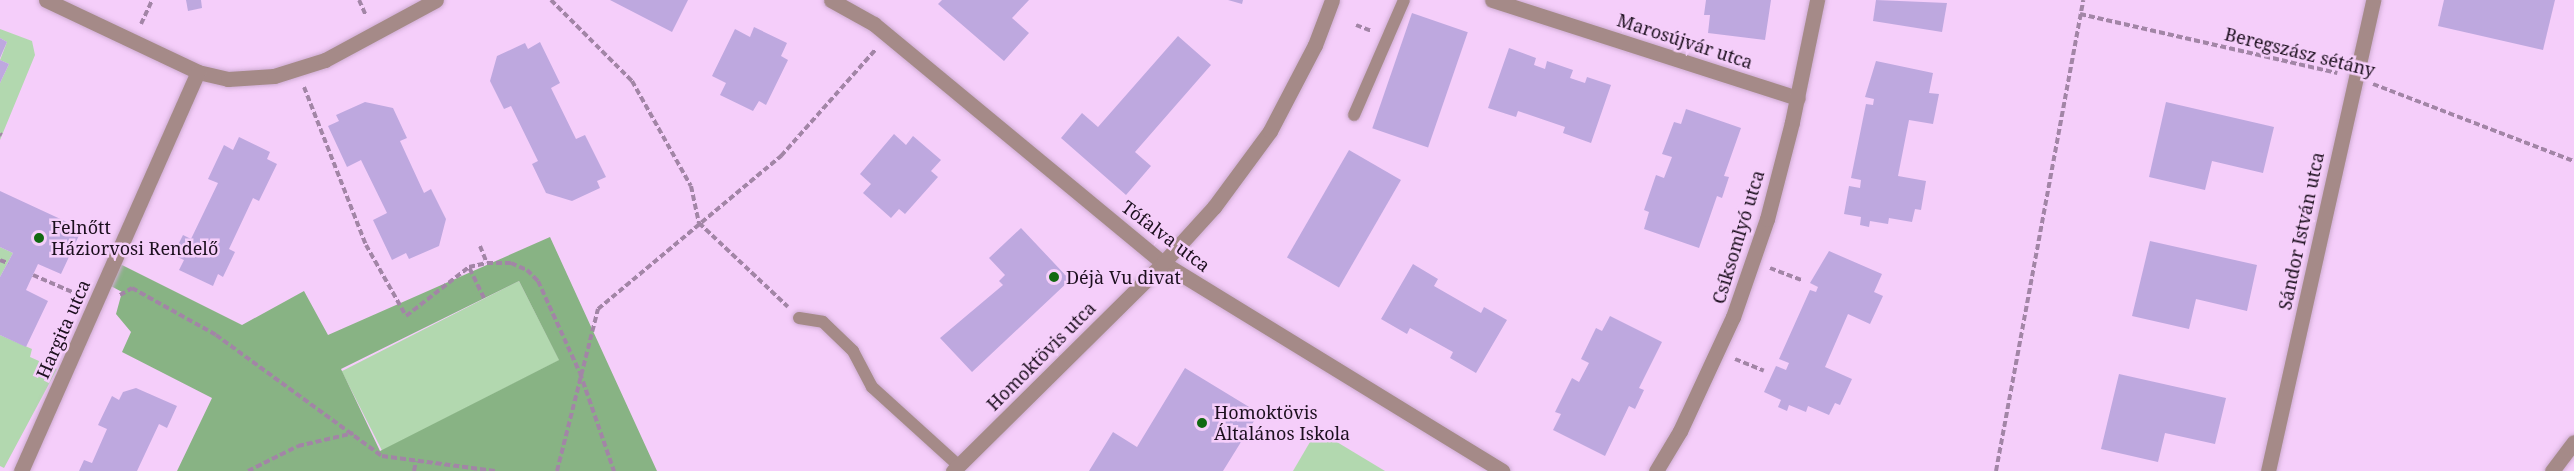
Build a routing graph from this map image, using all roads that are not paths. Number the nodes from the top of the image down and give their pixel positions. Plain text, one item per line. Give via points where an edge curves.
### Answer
1 (46, 0) edge
2 (436, 0) edge
3 (831, 0) edge
4 (1332, 0) edge
5 (1404, 0) edge
6 (1492, 0) edge
7 (1817, 0) edge
8 (2373, 0) edge
9 (198, 72) junction
10 (1798, 98) junction
11 (1354, 115) dead end
12 (1163, 263) junction
13 (799, 318) road end
14 (2574, 442) edge
15 (956, 468) edge
16 (21, 471) edge
17 (1502, 471) edge
18 (1656, 471) edge
19 (2268, 471) edge
20 (2552, 471) edge

1 - 9 street
2 - 9 street via 375,36 298,69 274,76 228,79
3 - 12 street, Tófalva utca via 874,24
4 - 12 street, Homoktövis utca via 1315,45 1269,131 1214,207
5 - 11 lane
6 - 10 street, Marosújvár utca
7 - 10 street, Csíksomlyó utca
8 - 19 street, Sándor István utca
9 - 16 street, Hargita utca
10 - 18 street, Csíksomlyó utca via 1752,262 1718,351
12 - 15 street, Homoktövis utca
12 - 17 street, Tófalva utca
13 - 15 lane via 823,322 853,351 873,387
14 - 20 street

